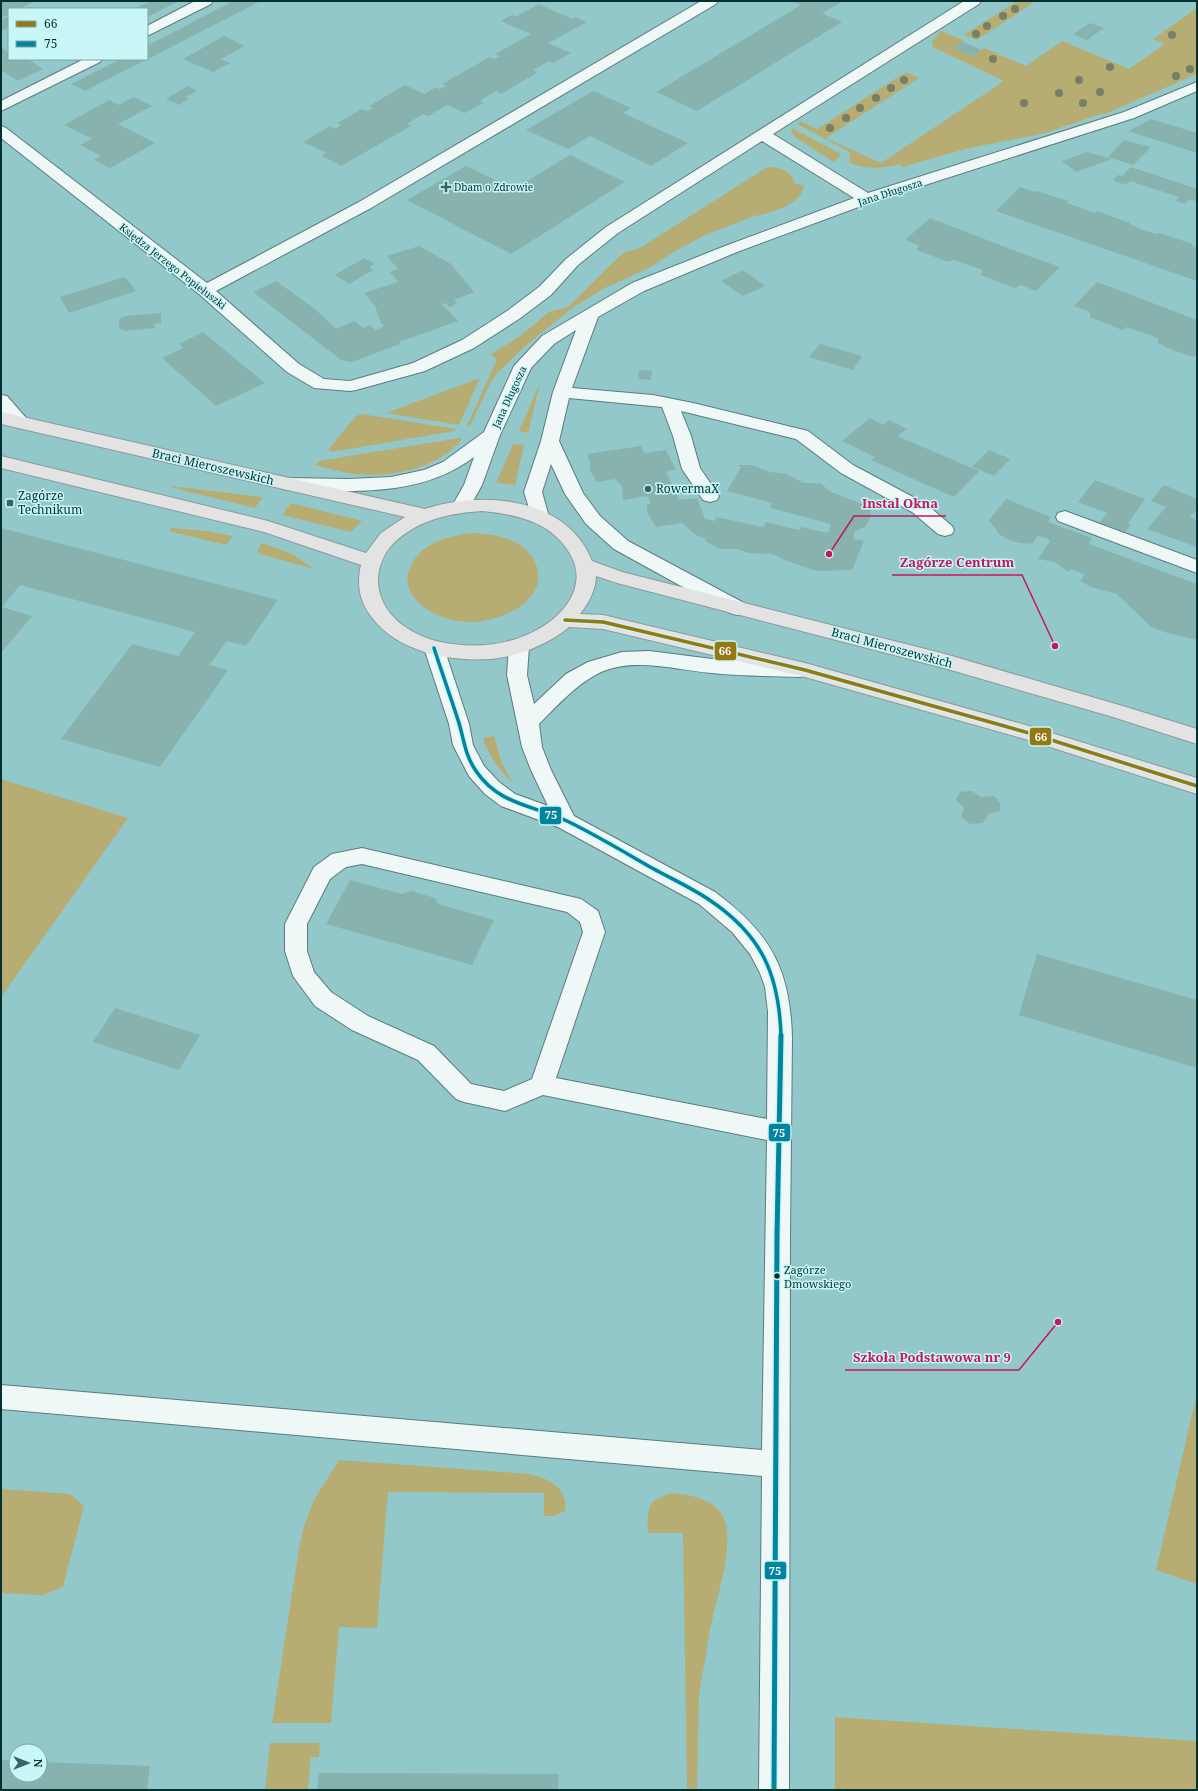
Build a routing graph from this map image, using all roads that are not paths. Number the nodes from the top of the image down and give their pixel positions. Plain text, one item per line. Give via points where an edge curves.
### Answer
1 (206, 1) edge
2 (711, 1) edge
3 (974, 1) edge
4 (148, 31) edge
5 (92, 60) edge
6 (1197, 86) edge
7 (1, 107) edge
8 (1, 131) edge
9 (762, 134) junction
10 (866, 199) junction
11 (205, 290) junction
12 (590, 316) junction
13 (562, 392) junction
14 (1, 400) edge
15 (669, 403) junction
16 (1, 418) edge
17 (21, 423) junction
18 (1, 433) edge
19 (68, 434) junction
20 (491, 435) junction
21 (550, 441) junction
22 (1, 462) edge
23 (287, 484) junction
24 (710, 496) dead end
25 (461, 506) junction
26 (426, 515) junction
27 (540, 517) junction
28 (1065, 517) dead end
29 (944, 530) dead end
30 (371, 562) junction
31 (585, 565) junction
32 (1197, 567) edge
33 (737, 608) junction
34 (565, 620) junction
35 (519, 646) junction
36 (434, 648) junction
37 (805, 670) junction
38 (528, 722) junction
39 (1197, 737) edge
40 (1197, 786) edge
41 (566, 821) junction
42 (542, 1085) junction
43 (779, 1131) junction
44 (1, 1397) edge
45 (776, 1464) junction
46 (774, 1790) edge

1 - 4 street
2 - 11 street via 364,205
3 - 9 street, Księdza Jerzego Popiełuszki
5 - 7 street
6 - 10 street, Jana Długosza via 1129,115
8 - 11 street, Księdza Jerzego Popiełuszki
9 - 10 street
9 - 11 street, Księdza Jerzego Popiełuszki via 612,230 572,262 545,291 513,315 468,344 419,367 350,386 320,384 294,368
10 - 12 street, Jana Długosza via 638,287
12 - 13 street
12 - 20 street, Jana Długosza via 548,340 523,366
13 - 15 street
13 - 21 street
14 - 17 street
15 - 24 street via 691,469
15 - 29 street via 802,435 847,470 919,508
16 - 17 main road, Braci Mieroszewskich
17 - 19 main road, Braci Mieroszewskich
18 - 19 main road
19 - 23 main road, Braci Mieroszewskich
20 - 23 street via 450,465 412,480 374,484
20 - 25 street, Jana Długosza via 473,485
21 - 27 street via 533,492
21 - 33 street via 574,494 593,520 621,545
22 - 30 main road via 268,527
23 - 26 main road, Braci Mieroszewskich
25 - 26 main road
25 - 27 main road via 503,506
26 - 30 main road via 407,523 392,534
27 - 31 main road via 561,530 577,546
28 - 32 street
30 - 36 main road via 367,582 372,603 386,622 407,638
31 - 33 main road, Braci Mieroszewskich via 617,577
31 - 34 main road via 586,584 579,603
33 - 39 main road, Braci Mieroszewskich via 945,661
34 - 35 main road via 545,635
34 - 37 main road via 603,622
35 - 36 main road via 477,653
35 - 38 street via 517,675
36 - 41 street via 459,724 463,745 476,771 508,800
37 - 38 street via 712,666 649,658 622,659 596,667 573,679
37 - 40 main road via 1028,733
38 - 41 street via 532,747
41 - 43 street via 707,898 728,913 750,935 765,959 776,986 780,1013
42 - 42 street via 594,932 590,917 573,905 362,856 340,860 322,873 296,924 296,951 304,976 323,999 360,1023 426,1053 464,1092 505,1102
42 - 43 street
43 - 45 street
44 - 45 street
45 - 46 street

